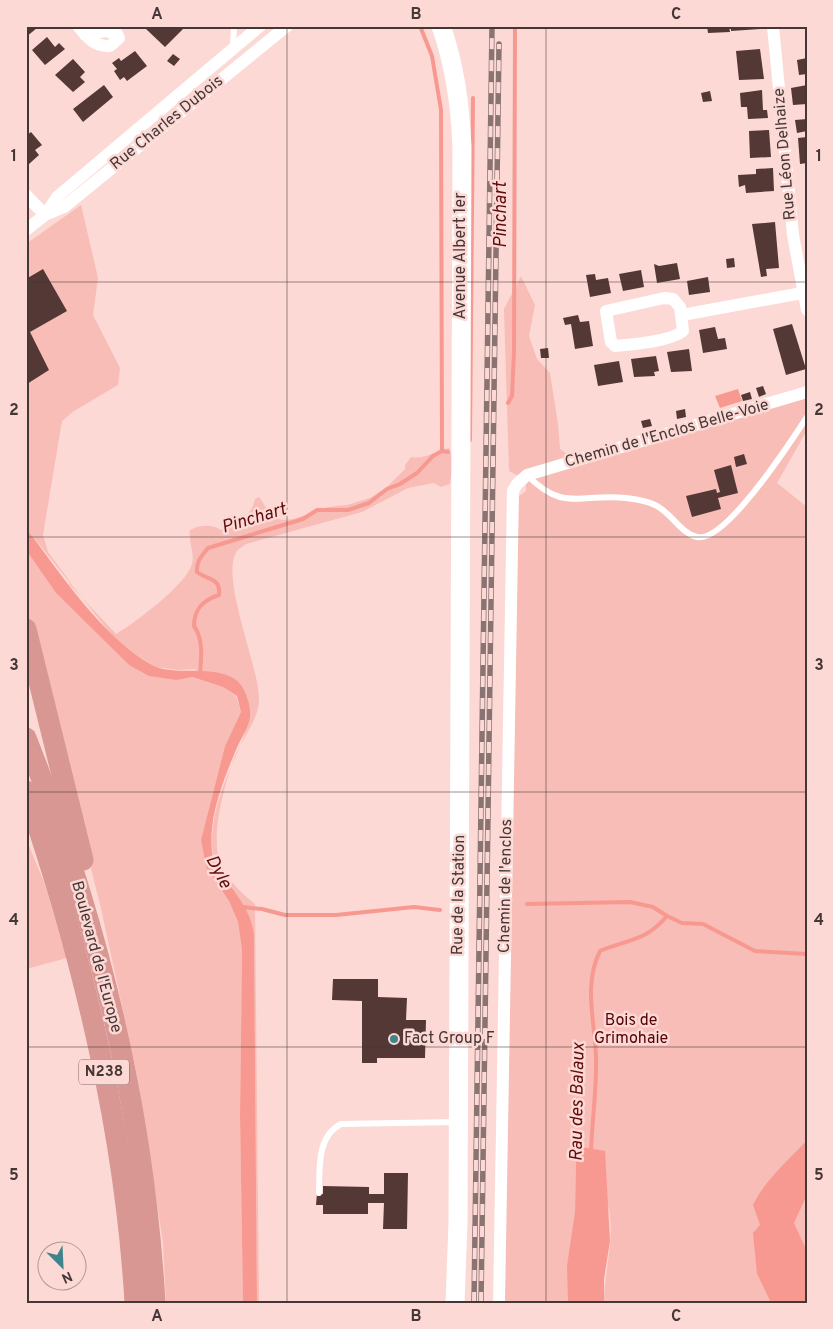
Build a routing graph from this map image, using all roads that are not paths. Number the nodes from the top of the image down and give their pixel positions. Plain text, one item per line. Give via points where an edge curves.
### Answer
1 (234, 26) edge
2 (260, 26) edge
3 (287, 26) edge
4 (441, 26) edge
5 (773, 26) edge
6 (233, 47) junction
7 (244, 60) junction
8 (26, 195) edge
9 (45, 215) junction
10 (26, 230) edge
11 (802, 293) junction
12 (807, 310) edge
13 (682, 315) junction
14 (807, 392) edge
15 (807, 417) edge
16 (527, 475) junction
17 (460, 488) joint
18 (26, 629) edge
19 (26, 738) edge
20 (26, 791) edge
21 (80, 892) junction
22 (457, 1122) junction
23 (319, 1193) dead end
24 (135, 1303) edge
25 (155, 1303) edge
26 (455, 1303) edge
27 (499, 1303) edge

1 - 6 lane
2 - 6 street, Rue Charles Dubois
3 - 7 street, Rue Charles Dubois
4 - 17 main road, Avenue Albert 1er via 454,67 462,147
5 - 11 street, Rue Léon Delhaize via 793,235
6 - 7 street
6 - 9 street, Rue Charles Dubois via 57,196
7 - 9 street, Rue Charles Dubois via 64,208
8 - 9 street
9 - 10 street, Rue Charles Dubois
11 - 12 street, Rue Léon Delhaize
11 - 13 street
13 - 13 street via 676,301 664,298 606,311 611,342 615,346 678,335 684,328
14 - 16 street, Chemin de l'Enclos Belle-Voie
15 - 16 lane via 773,469 730,518 714,534 706,537 696,537 684,530 655,505 616,497 557,498 541,489
16 - 27 street, Chemin de l'enclos via 514,488 512,503
17 - 22 main road, Rue de la Station
18 - 21 highway via 86,873
19 - 21 highway, Boulevard de l'Europe / N238 via 46,787
20 - 24 highway, Boulevard de l'Europe / N238 via 62,900 108,1087 124,1192
21 - 25 highway, Boulevard de l'Europe / N238 via 107,986 127,1084 144,1188
22 - 23 lane via 350,1122 334,1127 324,1140
22 - 26 main road, Rue de la Station

